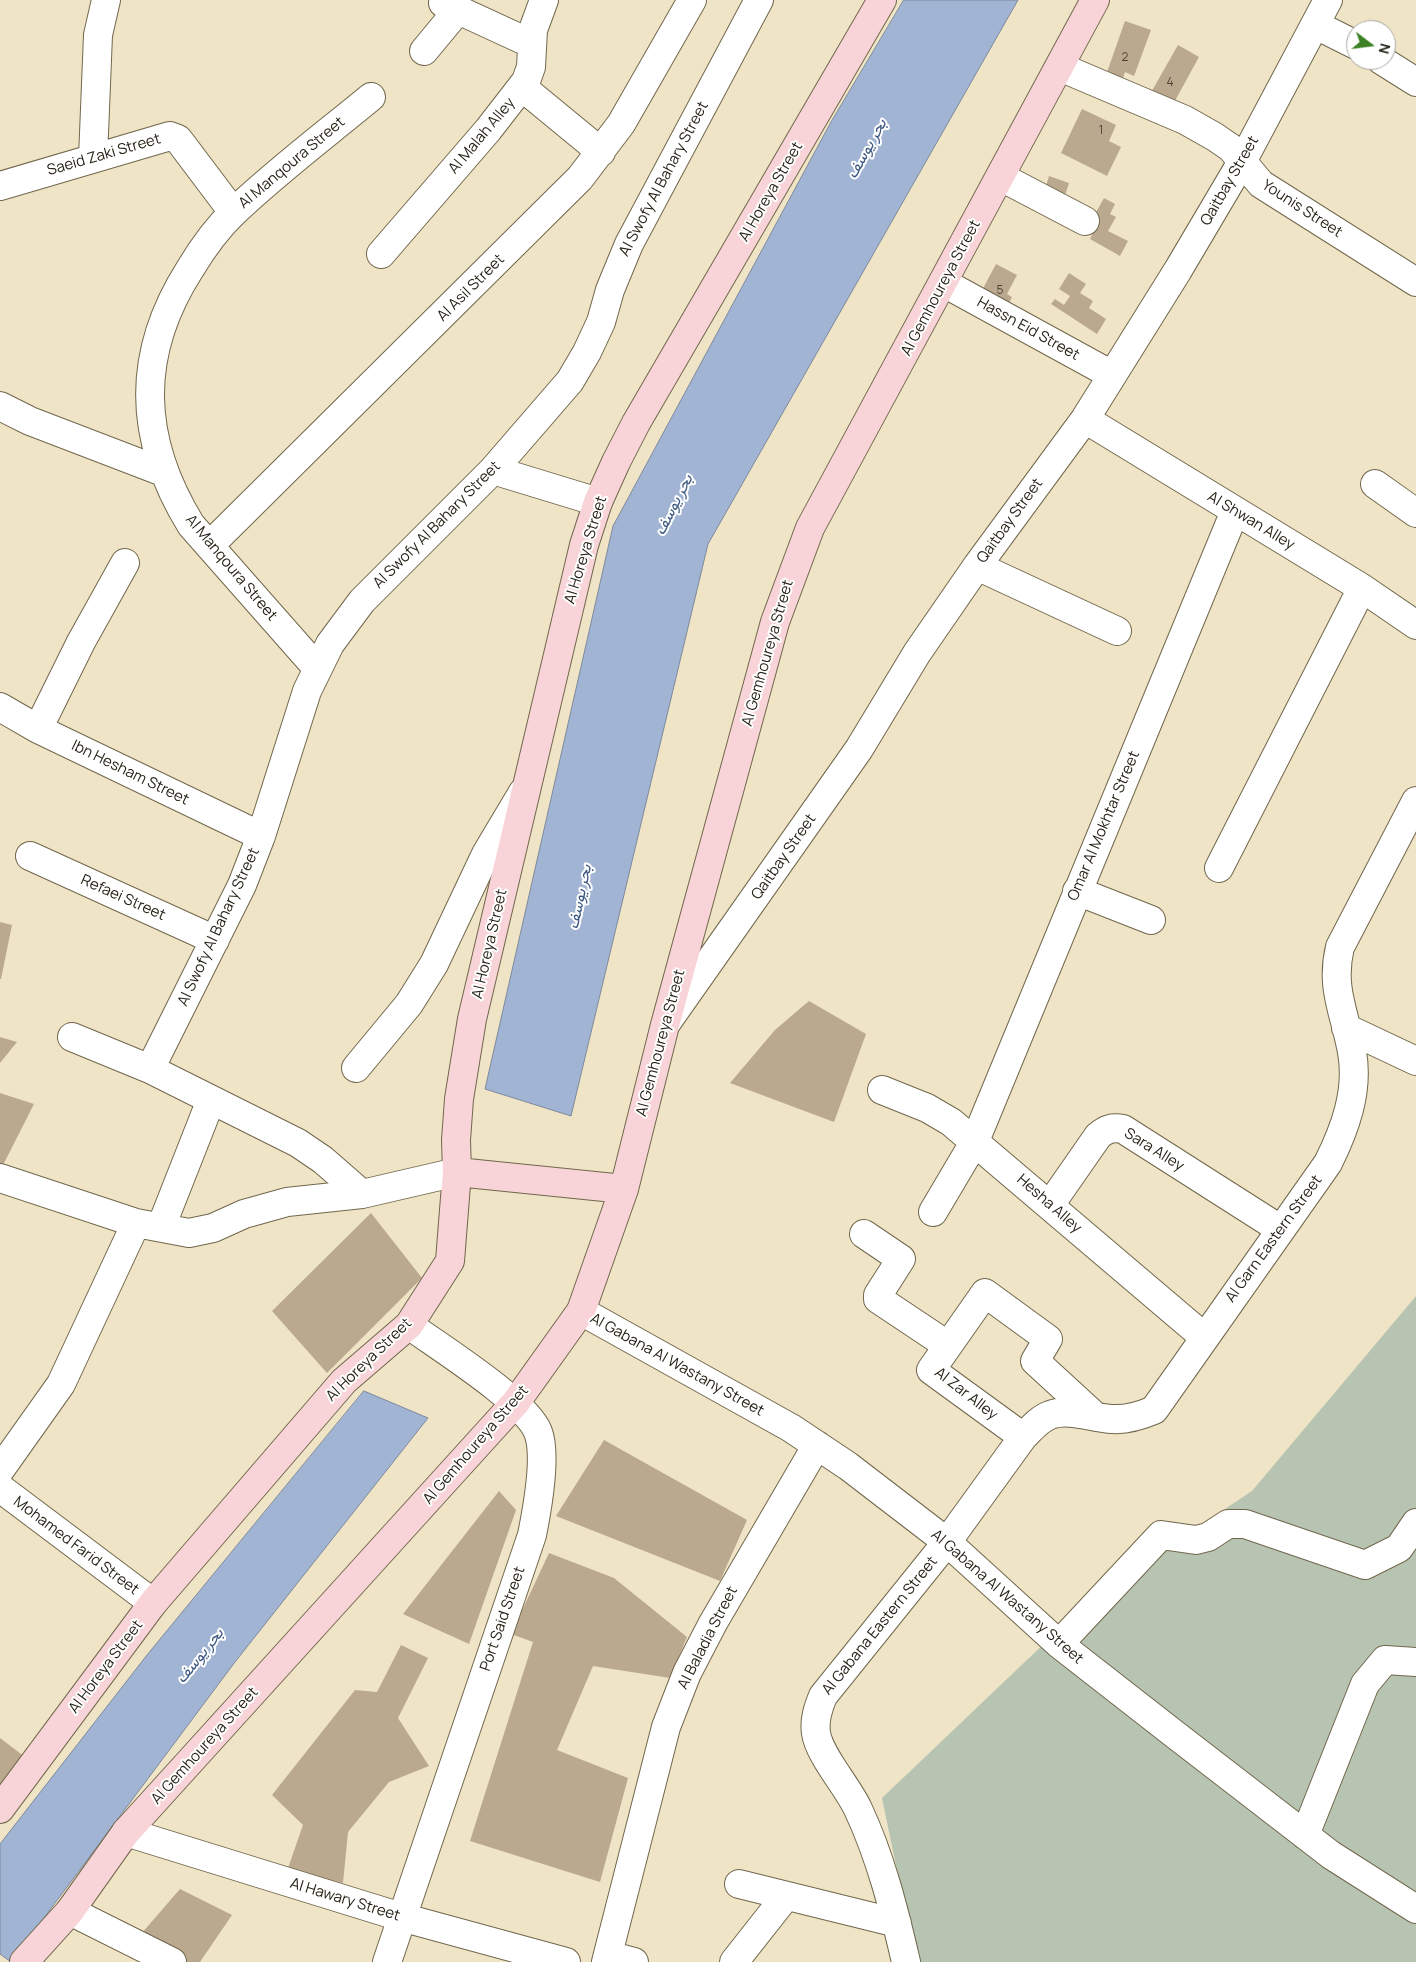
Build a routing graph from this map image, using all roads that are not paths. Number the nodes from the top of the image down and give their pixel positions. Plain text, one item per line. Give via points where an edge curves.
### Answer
1 (106, 0) edge
2 (544, 0) edge
3 (692, 0) edge
4 (759, 0) edge
5 (882, 0) edge
6 (1096, 0) edge
7 (1328, 0) edge
8 (1316, 24) junction
9 (1346, 40) edge
10 (532, 44) junction
11 (424, 51) dead end
12 (1060, 67) junction
13 (1396, 69) edge
14 (1416, 82) edge
15 (522, 88) junction
16 (371, 97) dead end
17 (601, 152) junction
18 (93, 158) junction
19 (1242, 160) junction
20 (1001, 177) junction
21 (0, 186) edge
22 (233, 212) junction
23 (1085, 221) dead end
24 (381, 254) dead end
25 (1416, 282) edge
26 (944, 283) junction
27 (1112, 376) junction
28 (0, 406) edge
29 (1084, 419) junction
30 (492, 470) junction
31 (163, 472) junction
32 (1375, 484) dead end
33 (598, 502) junction
34 (1235, 511) junction
35 (1416, 513) edge
36 (210, 545) junction
37 (125, 563) dead end
38 (977, 566) junction
39 (1362, 588) junction
40 (1416, 625) edge
41 (1117, 631) dead end
42 (317, 668) junction
43 (0, 707) edge
44 (38, 728) junction
45 (528, 784) junction
46 (1416, 801) edge
47 (261, 836) junction
48 (30, 856) dead end
49 (1219, 868) dead end
50 (1077, 891) junction
51 (1151, 920) dead end
52 (215, 940) junction
53 (665, 1025) junction
54 (1346, 1028) junction
55 (72, 1038) dead end
56 (1416, 1061) edge
57 (356, 1068) dead end
58 (150, 1069) junction
59 (882, 1090) dead end
60 (211, 1100) junction
61 (975, 1141) junction
62 (457, 1172) junction
63 (0, 1178) edge
64 (624, 1189) junction
65 (362, 1194) junction
66 (1050, 1205) junction
67 (933, 1212) dead end
68 (149, 1225) junction
69 (1280, 1229) junction
70 (864, 1234) dead end
71 (581, 1311) junction
72 (409, 1325) junction
73 (1204, 1337) junction
74 (947, 1344) junction
75 (516, 1402) junction
76 (1096, 1417) junction
77 (1023, 1437) junction
78 (817, 1444) junction
79 (0, 1470) edge
80 (0, 1488) edge
81 (1416, 1523) edge
82 (947, 1542) junction
83 (153, 1603) junction
84 (1059, 1644) junction
85 (1416, 1662) edge
86 (0, 1808) edge
87 (126, 1832) junction
88 (1305, 1835) junction
89 (739, 1884) dead end
90 (786, 1896) junction
91 (1416, 1909) edge
92 (70, 1911) junction
93 (401, 1917) junction
94 (897, 1923) junction
95 (523, 1956) edge
96 (607, 1959) edge
97 (24, 1962) edge
98 (172, 1962) edge
99 (387, 1962) edge
100 (566, 1962) edge
101 (634, 1962) edge
102 (734, 1962) edge
103 (906, 1962) edge

1 - 18 street via 98,35
2 - 10 street, Al Malah Alley via 533,30
3 - 17 street, Al Asil Street via 621,124
4 - 30 street, Al Swofy Al Bahary Street via 629,244 588,352 570,381
5 - 33 street, Al Horeya Street via 636,423
6 - 12 street, Al Gemhoureya Street
7 - 8 street, Qaitbay Street
8 - 9 street
8 - 19 street, Qaitbay Street
10 - 11 street via 451,6
10 - 15 street, Al Malah Alley via 530,74
12 - 19 street, Younis Street via 1185,120 1223,143
12 - 20 street, Al Gemhoureya Street
13 - 14 street
15 - 17 street
15 - 24 street, Al Malah Alley
16 - 22 street, Al Manqoura Street
17 - 36 street, Al Asil Street via 557,203
18 - 21 street, Saeid Zaki Street
18 - 22 street, Saeid Zaki Street via 174,137
19 - 25 street, Younis Street via 1261,184
19 - 27 street, Qaitbay Street
20 - 23 street
20 - 26 street, Al Gemhoureya Street
22 - 31 street, Al Manqoura Street via 199,254 160,326 152,362 150,399 153,436
26 - 27 street, Hassn Eid Street
26 - 53 street, Al Gemhoureya Street via 810,528 797,559 775,622
27 - 29 street, Qaitbay Street
28 - 31 street via 30,421
29 - 34 street, Al Shwan Alley
29 - 38 street, Qaitbay Street
30 - 33 street
30 - 42 street, Al Swofy Al Bahary Street via 344,622
31 - 36 street, Al Manqoura Street via 191,525
32 - 35 street
33 - 45 street, Al Horeya Street via 572,588
34 - 39 street, Al Shwan Alley
34 - 50 street, Omar Al Mokhtar Street
36 - 42 street, Al Manqoura Street
37 - 44 street
38 - 41 street
38 - 53 street, Qaitbay Street via 917,654 859,749
39 - 40 street, Al Shwan Alley
39 - 49 street
42 - 47 street, Al Swofy Al Bahary Street
43 - 44 street, Ibn Hesham Street
44 - 47 street, Ibn Hesham Street
45 - 57 street via 486,854 434,964 409,1004
45 - 62 street, Al Horeya Street via 465,1059 456,1140
46 - 54 street, Al Garn Eastern Street via 1340,947 1335,968 1336,989
47 - 52 street, Al Swofy Al Bahary Street
48 - 52 street, Refaei Street
50 - 51 street
50 - 61 street, Omar Al Mokhtar Street
52 - 58 street, Al Swofy Al Bahary Street
53 - 64 street, Al Gemhoureya Street
54 - 56 street
54 - 69 street, Al Garn Eastern Street via 1352,1055 1353,1083 1341,1138 1328,1163
55 - 58 street
58 - 60 street
59 - 61 street, Hesha Alley via 927,1108
60 - 65 street via 298,1143
60 - 68 street
61 - 66 street, Hesha Alley
61 - 67 street, Omar Al Mokhtar Street
62 - 64 street
62 - 65 street
62 - 72 street, Al Horeya Street via 450,1260
63 - 68 street
64 - 71 street, Al Gemhoureya Street
65 - 68 street via 287,1202 189,1233
66 - 69 street, Sara Alley via 1098,1136 1109,1128 1116,1128
66 - 73 street, Hesha Alley
68 - 79 street via 44,1411
69 - 73 street, Al Garn Eastern Street
70 - 74 street, Al Zar Alley via 901,1259 878,1299
71 - 75 street, Al Gemhoureya Street
71 - 78 street, Al Gabana Al Wastany Street
72 - 75 street, Port Said Street
72 - 83 street, Al Horeya Street via 344,1382
73 - 76 street, Al Garn Eastern Street via 1154,1410 1136,1417
74 - 76 street, Al Zar Alley via 984,1293 1048,1338 1035,1361
74 - 77 street, Al Zar Alley via 932,1371
75 - 87 street, Al Gemhoureya Street
75 - 93 street, Port Said Street via 538,1432 540,1484 532,1535
76 - 77 street, Al Garn Eastern Street via 1049,1415
77 - 82 street, Al Garn Eastern Street
78 - 82 street, Al Gabana Al Wastany Street
78 - 96 street, Al Baladia Street via 688,1672 666,1727
80 - 83 street, Mohamed Farid Street
81 - 84 street via 1399,1548 1365,1565 1244,1524 1228,1524 1208,1537 1196,1540 1161,1535
82 - 84 street, Al Gabana Al Wastany Street
82 - 94 street, Al Gabana Eastern Street via 823,1696 816,1715 816,1734 821,1749 856,1805 872,1838
83 - 86 street, Al Horeya Street
84 - 88 street, Al Gabana Al Wastany Street
85 - 88 street via 1385,1660 1365,1684
87 - 92 street, Al Gemhoureya Street
87 - 93 street, Al Hawary Street
88 - 91 street, Al Gabana Al Wastany Street
89 - 90 street
90 - 94 street
90 - 102 street
92 - 97 street, Al Gemhoureya Street
92 - 98 street
93 - 95 street, Al Hawary Street
93 - 99 street, Port Said Street
94 - 103 street, Al Gabana Eastern Street
95 - 100 street, Al Hawary Street
96 - 101 street

